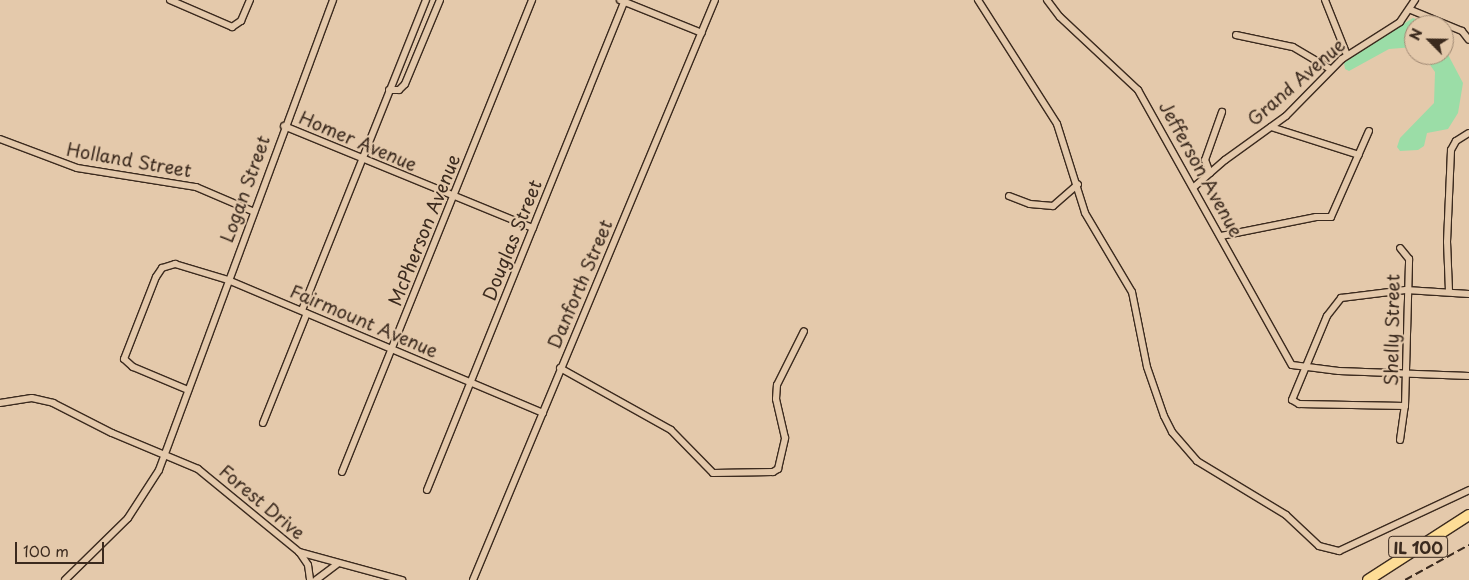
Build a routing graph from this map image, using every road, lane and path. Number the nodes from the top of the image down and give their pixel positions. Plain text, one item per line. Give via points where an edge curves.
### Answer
1 (170, 0) edge
2 (250, 0) edge
3 (333, 0) edge
4 (426, 0) edge
5 (440, 0) edge
6 (532, 0) edge
7 (715, 0) edge
8 (978, 0) edge
9 (1047, 0) edge
10 (1325, 0) edge
11 (1415, 0) edge
12 (623, 1) edge
13 (1410, 10) junction
14 (702, 33) junction
15 (1236, 35) dead end
16 (1469, 40) edge
17 (1347, 55) junction
18 (1330, 69) junction
19 (389, 90) junction
20 (1222, 112) dead end
21 (284, 126) junction
22 (1271, 128) junction
23 (1369, 131) dead end
24 (1469, 133) edge
25 (0, 139) edge
26 (1359, 155) junction
27 (362, 159) junction
28 (1210, 173) junction
29 (1078, 184) junction
30 (1194, 187) junction
31 (454, 196) junction
32 (1009, 196) dead end
33 (252, 211) junction
34 (532, 228) junction
35 (1221, 236) junction
36 (1400, 248) dead end
37 (228, 280) junction
38 (1406, 290) junction
39 (1448, 291) junction
40 (1469, 294) edge
41 (304, 312) junction
42 (804, 331) dead end
43 (392, 349) junction
44 (560, 368) junction
45 (1306, 368) junction
46 (1406, 373) junction
47 (1469, 376) edge
48 (471, 383) junction
49 (188, 390) junction
50 (0, 403) edge
51 (1405, 406) junction
52 (543, 413) junction
53 (263, 423) dead end
54 (1400, 440) dead end
55 (165, 454) junction
56 (342, 472) dead end
57 (427, 490) dead end
58 (1469, 490) edge
59 (1469, 515) edge
60 (299, 552) junction
61 (337, 564) junction
62 (65, 580) edge
63 (310, 580) edge
64 (316, 580) edge
65 (402, 580) edge
66 (472, 580) edge
67 (1368, 580) edge

1 - 2 street via 232,27 241,21
3 - 21 street, Logan Street
4 - 19 street
5 - 19 street via 404,84 399,90
6 - 31 street, McPherson Avenue
7 - 14 street, Danforth Street
8 - 29 street via 1050,111
9 - 30 street, Jefferson Avenue via 1060,17 1138,90
10 - 17 street
11 - 13 street, Grand Avenue
12 - 14 street
12 - 34 street, Douglas Street
13 - 16 street via 1462,30
13 - 17 street, Grand Avenue via 1400,22
14 - 44 street, Danforth Street
15 - 18 street via 1293,47
17 - 18 street, Grand Avenue
18 - 22 street, Grand Avenue
19 - 27 street
20 - 28 street via 1205,160
21 - 27 street, Homer Avenue
21 - 33 street, Logan Street
22 - 26 street
22 - 28 street, Grand Avenue
23 - 26 street
24 - 39 street via 1456,141 1451,150
25 - 33 street, Holland Street via 78,168 196,187
26 - 35 street via 1331,217 1298,220
27 - 31 street, Homer Avenue
27 - 41 street
28 - 30 street, Grand Avenue
29 - 32 street via 1053,206 1030,204
29 - 58 street via 1085,213 1132,292 1147,367 1164,416 1197,461 1286,516 1319,546 1339,551
30 - 35 street, Jefferson Avenue
31 - 34 street, Homer Avenue
31 - 43 street, McPherson Avenue
33 - 37 street, Logan Street
34 - 48 street, Douglas Street
35 - 45 street, Jefferson Avenue via 1291,364
36 - 38 street, Shelly Street via 1409,259
37 - 41 street, Fairmount Avenue
37 - 49 street, Logan Street
37 - 49 street, Fairmount Avenue via 187,265 172,264 162,268 124,359 133,367
38 - 39 street
38 - 45 street via 1344,296 1327,316
38 - 46 street, Shelly Street
39 - 40 street
41 - 43 street, Fairmount Avenue
41 - 53 street
42 - 44 street via 777,385 776,399 785,438 778,468 773,472 713,473 671,430
43 - 48 street, Fairmount Avenue
43 - 56 street, McPherson Avenue
44 - 52 street, Danforth Street
45 - 46 street
45 - 51 street via 1292,400 1299,404
46 - 47 street
46 - 51 street, Shelly Street
48 - 52 street, Fairmount Avenue
48 - 57 street, Douglas Street
49 - 55 street, Logan Street
50 - 55 street, Forest Drive via 47,400 112,433
51 - 54 street, Shelly Street
52 - 66 street, Danforth Street
55 - 60 street, Forest Drive via 209,476
55 - 62 street, Logan Street via 150,488 128,518
59 - 67 main road, IL 100
60 - 61 street, Forest Drive
60 - 63 street via 308,565
61 - 64 street
61 - 65 street, Forest Drive

